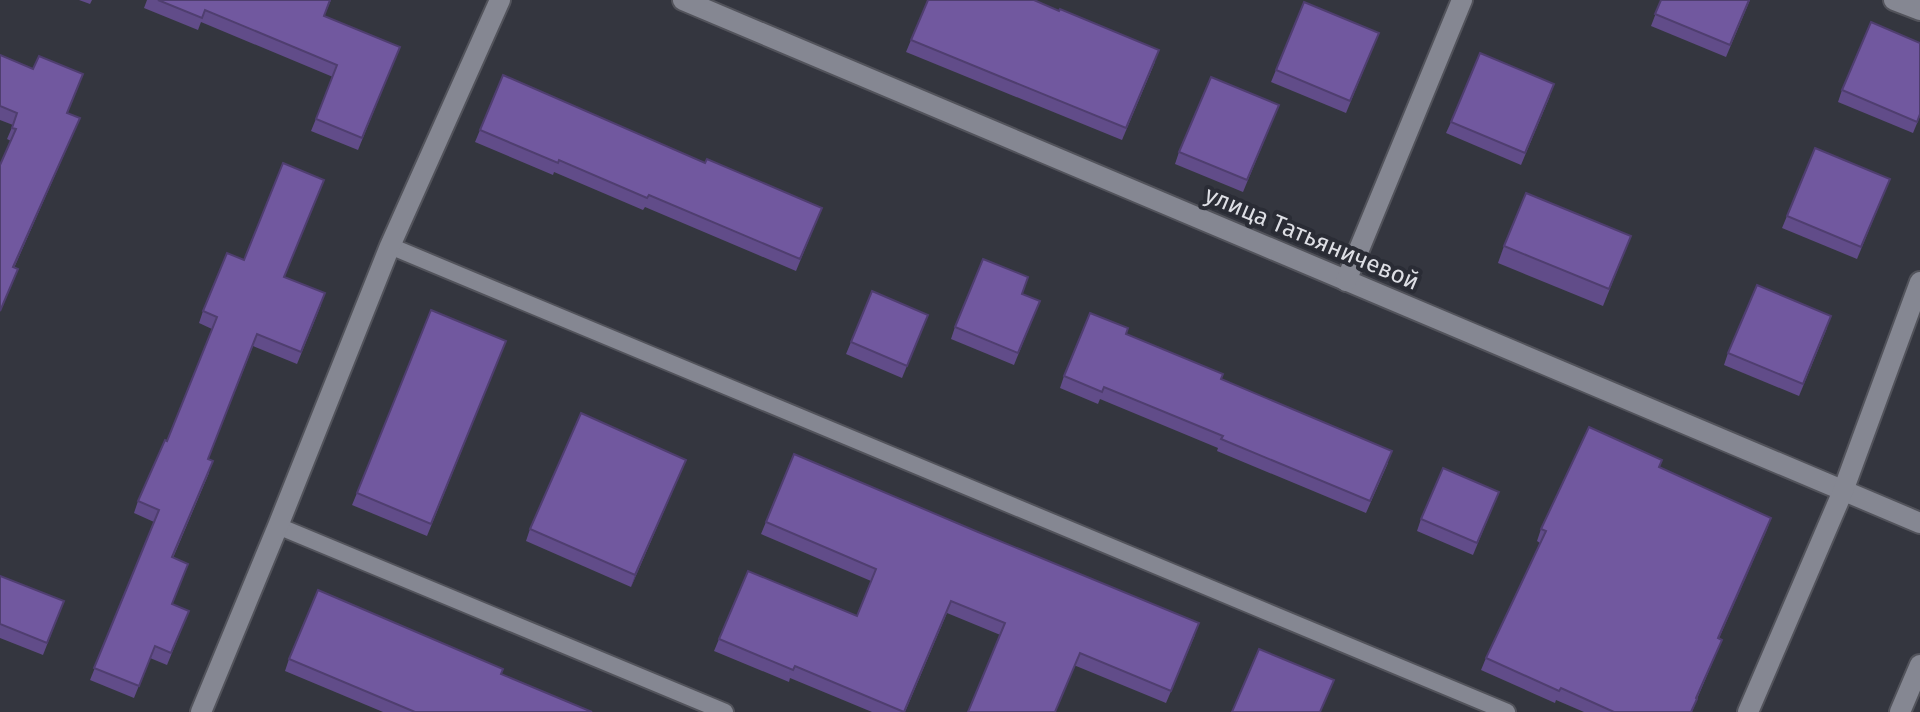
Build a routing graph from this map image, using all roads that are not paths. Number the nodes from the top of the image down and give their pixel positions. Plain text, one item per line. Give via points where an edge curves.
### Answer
1 (500, 0) edge
2 (683, 0) edge
3 (1462, 0) edge
4 (1894, 0) edge
5 (1920, 10) edge
6 (390, 246) junction
7 (1346, 281) junction
8 (1920, 282) edge
9 (1843, 491) junction
10 (1920, 523) edge
11 (278, 526) junction
12 (1920, 665) edge
13 (201, 712) edge
14 (725, 712) edge
15 (1507, 712) edge
16 (1748, 712) edge
17 (1900, 712) edge

1 - 6 street
2 - 7 street, улица Татьяничевой
3 - 7 street
4 - 5 street
6 - 11 street
6 - 15 lane
7 - 9 street, улица Татьяничевой
8 - 9 street
9 - 10 street, улица Татьяничевой
9 - 16 street
11 - 13 street
11 - 14 lane
12 - 17 street

